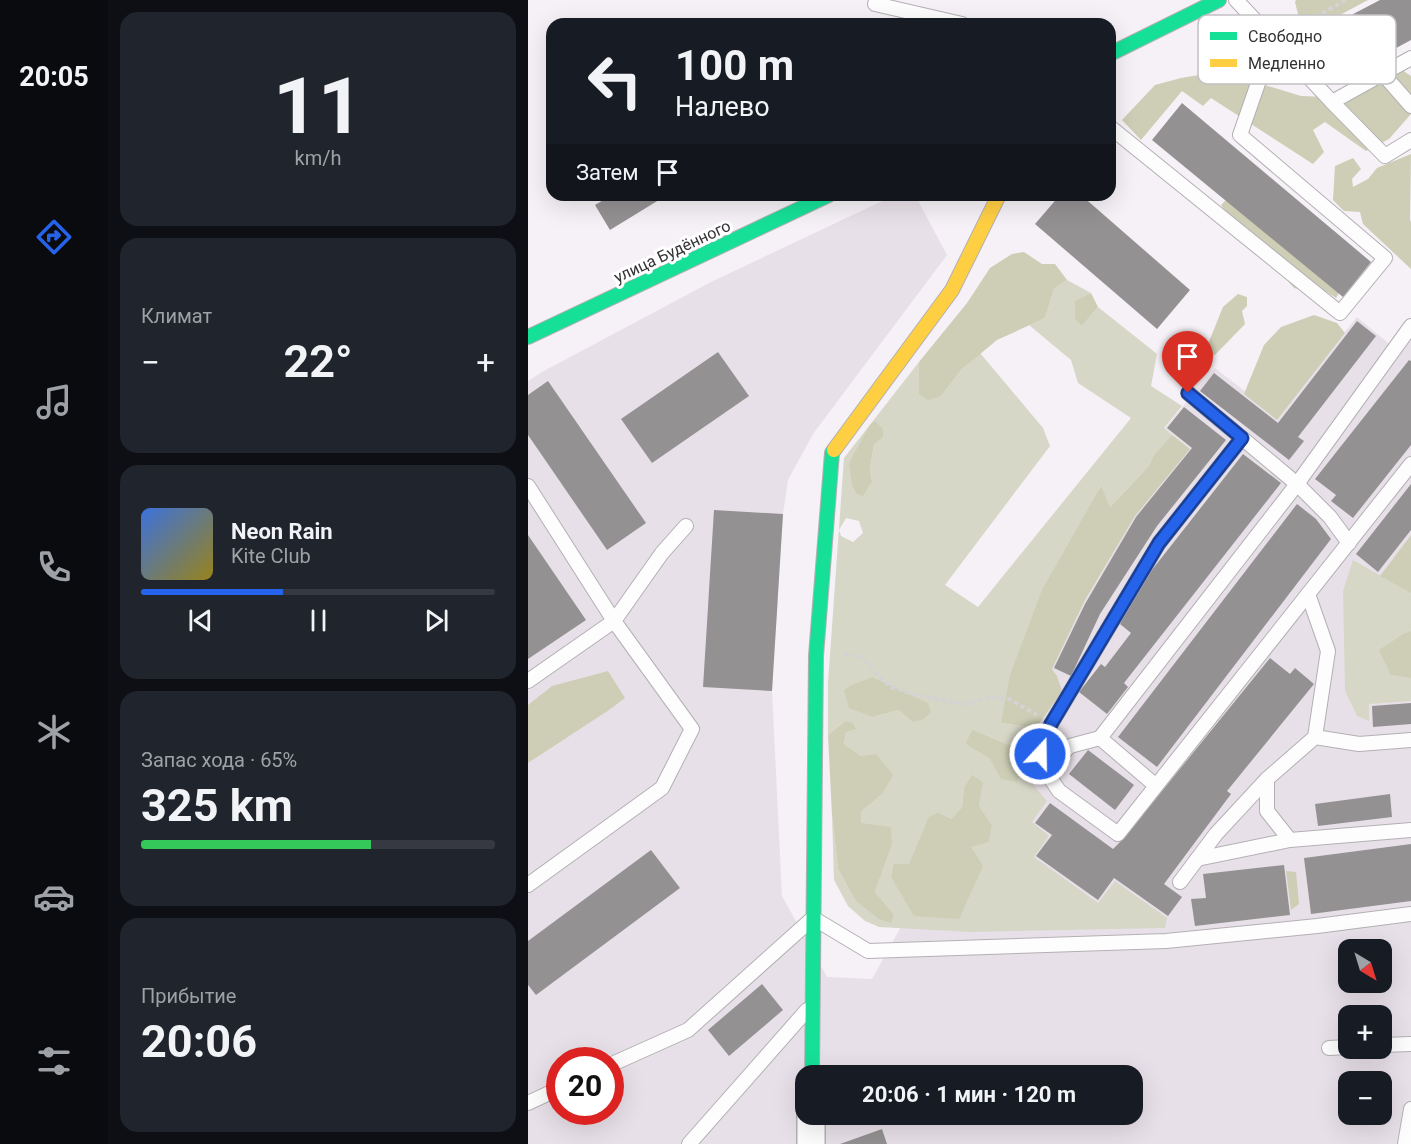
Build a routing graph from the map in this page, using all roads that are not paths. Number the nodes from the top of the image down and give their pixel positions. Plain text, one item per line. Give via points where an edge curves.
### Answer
1 (1219, 0) edge
2 (1236, 0) edge
3 (875, 4) dead end
4 (1250, 15) edge
5 (936, 18) edge
6 (1116, 51) edge
7 (1411, 58) edge
8 (1396, 67) edge
9 (1258, 84) edge
10 (1315, 84) edge
11 (1365, 84) edge
12 (1392, 84) edge
13 (1332, 102) junction
14 (1411, 106) edge
15 (1116, 132) edge
16 (1411, 140) edge
17 (816, 201) edge
18 (996, 201) edge
19 (1411, 326) edge
20 (528, 337) edge
21 (1188, 393) dead end
22 (1242, 438) junction
23 (1411, 464) edge
24 (1297, 484) junction
25 (528, 486) edge
26 (686, 526) dead end
27 (1349, 543) junction
28 (1308, 594) junction
29 (614, 621) junction
30 (528, 681) edge
31 (1315, 737) junction
32 (1100, 738) junction
33 (1411, 740) edge
34 (1051, 764) junction
35 (1267, 779) junction
36 (1155, 785) junction
37 (1411, 830) edge
38 (1290, 840) junction
39 (1197, 860) junction
40 (1180, 882) dead end
41 (528, 885) edge
42 (1411, 914) edge
43 (813, 918) junction
44 (813, 1004) junction
45 (1411, 1044) edge
46 (1392, 1045) edge
47 (1329, 1048) dead end
48 (1338, 1048) edge
49 (624, 1059) edge
50 (812, 1065) edge
51 (546, 1095) edge
52 (528, 1103) edge
53 (1411, 1109) edge
54 (811, 1125) edge
55 (689, 1144) edge
56 (811, 1144) edge
57 (1405, 1144) edge

1 - 6 street
2 - 4 lane
3 - 5 lane
7 - 8 lane
9 - 15 lane via 1240,135 1385,258 1340,313
10 - 13 lane
11 - 13 lane
12 - 14 lane
13 - 16 lane via 1385,156
17 - 20 street, улица Будённого
18 - 43 street via 952,290 832,453 816,656
19 - 24 lane
21 - 22 lane
22 - 24 lane
22 - 34 lane via 1159,543 1051,724 1040,754
23 - 27 lane
24 - 27 lane
24 - 32 lane
25 - 29 lane
26 - 29 lane
27 - 28 lane
28 - 31 lane via 1328,651
28 - 36 lane
29 - 30 lane
29 - 41 lane via 692,729 662,788
31 - 33 lane via 1359,744
31 - 35 lane
32 - 34 lane via 1070,746
32 - 36 lane
34 - 36 lane via 1049,776 1059,791 1118,834
35 - 38 lane via 1267,811
35 - 39 lane
37 - 38 lane
38 - 39 lane
39 - 40 lane
42 - 43 lane via 1166,941 868,951
43 - 44 street
43 - 49 lane via 688,1030
44 - 50 street
44 - 55 lane
45 - 46 lane
47 - 48 lane
51 - 52 lane
53 - 57 lane
54 - 56 street

